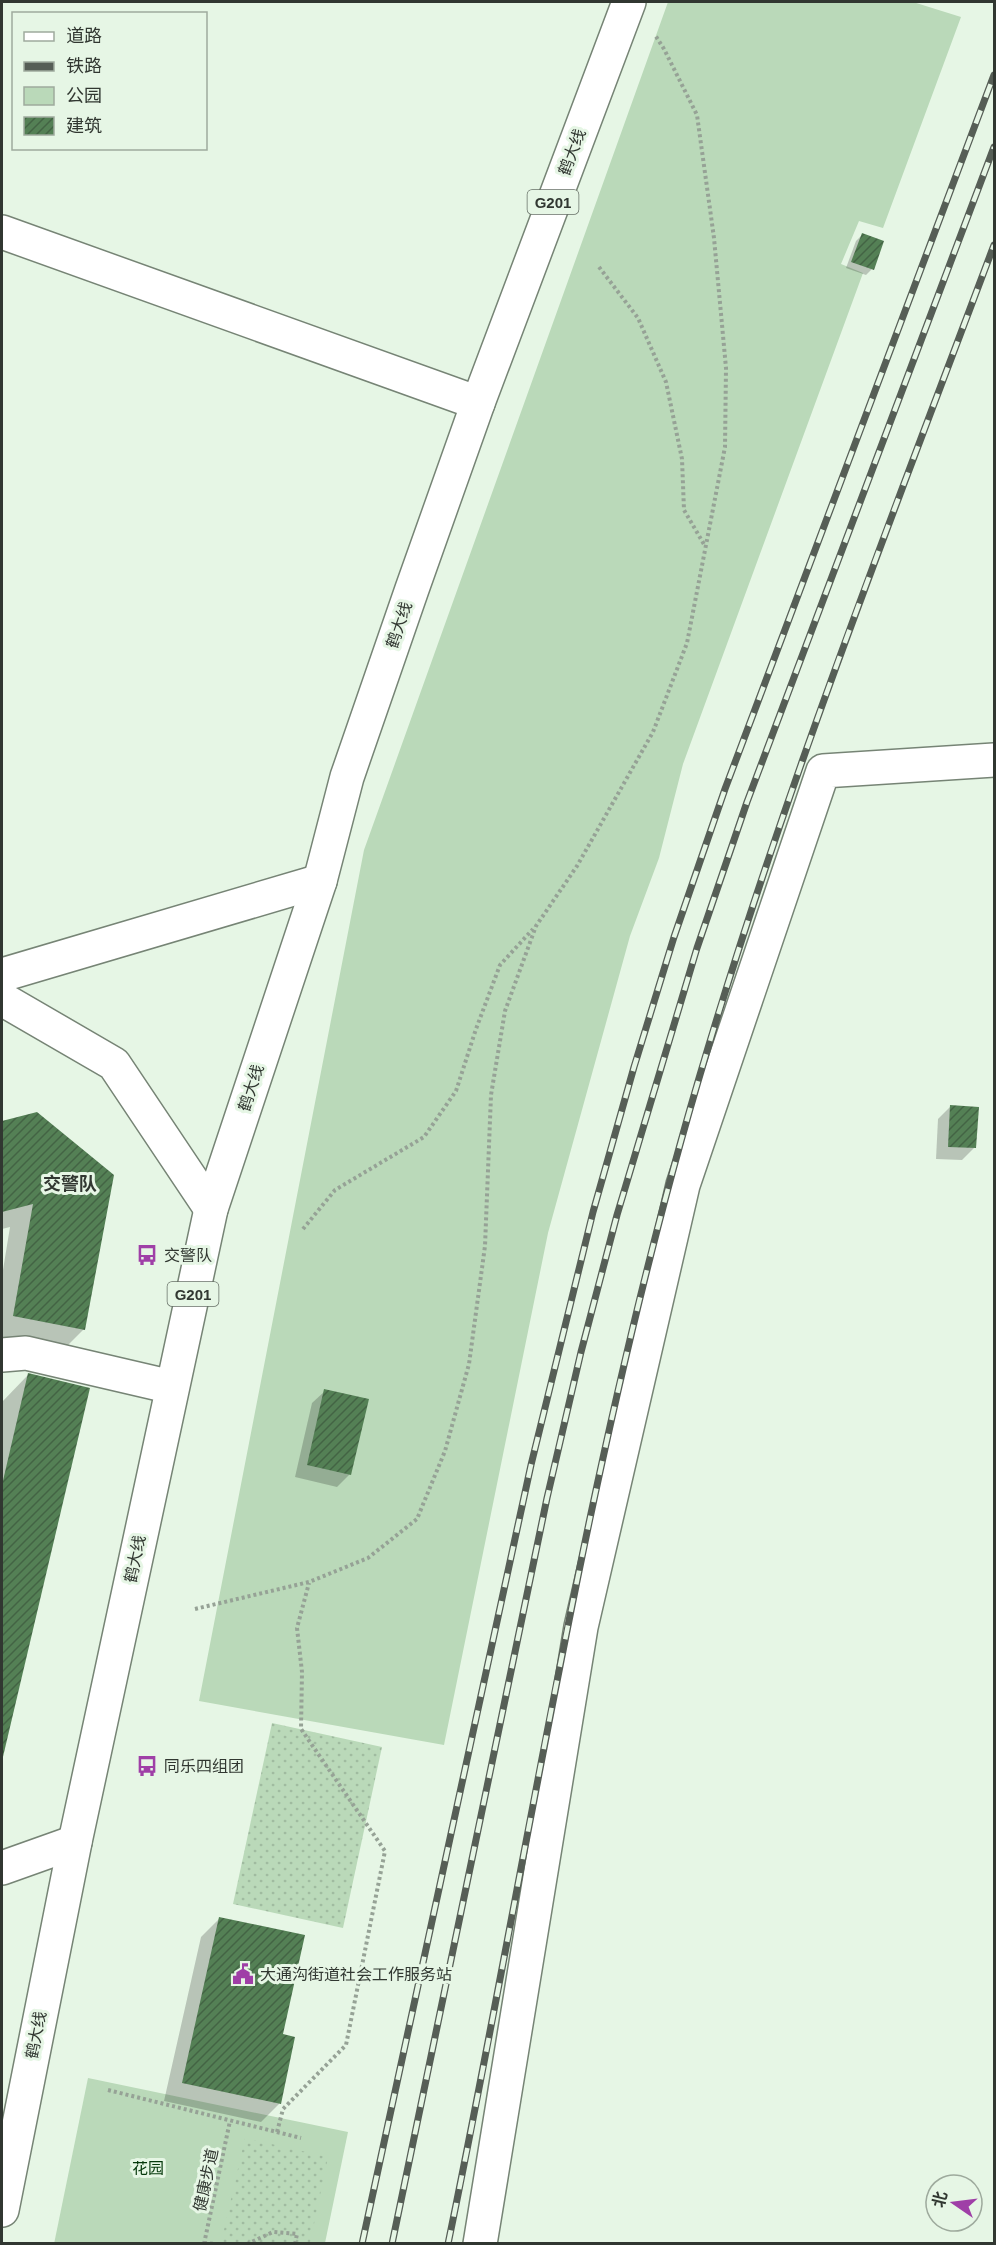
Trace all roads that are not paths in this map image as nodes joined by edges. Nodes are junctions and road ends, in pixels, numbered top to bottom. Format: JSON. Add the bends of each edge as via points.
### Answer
{"nodes":[{"id":1,"x":629,"y":2,"type":"edge"},
{"id":2,"x":2,"y":232,"type":"edge"},
{"id":3,"x":478,"y":403,"type":"junction"},
{"id":4,"x":994,"y":760,"type":"edge"},
{"id":5,"x":320,"y":881,"type":"junction"},
{"id":6,"x":2,"y":975,"type":"edge"},
{"id":7,"x":2,"y":999,"type":"edge"},
{"id":8,"x":211,"y":1209,"type":"junction"},
{"id":9,"x":2,"y":1355,"type":"edge"},
{"id":10,"x":172,"y":1387,"type":"junction"},
{"id":11,"x":75,"y":1842,"type":"junction"},
{"id":12,"x":2,"y":1868,"type":"edge"},
{"id":13,"x":2,"y":2210,"type":"edge"},
{"id":14,"x":480,"y":2244,"type":"edge"}],
"edges":[{"from":1,"to":3,"type":"main road","name":"鹤大线","number":"G201"},
{"from":2,"to":3,"type":"main road"},
{"from":3,"to":5,"type":"main road","name":"鹤大线","number":"G201","via":[[347,777]]},
{"from":4,"to":14,"type":"main road","via":[[823,771],[819,782],[683,1185],[664,1266],[581,1627]]},
{"from":5,"to":6,"type":"main road"},
{"from":5,"to":8,"type":"main road","name":"鹤大线","number":"G201"},
{"from":7,"to":8,"type":"main road","via":[[114,1064]]},
{"from":8,"to":10,"type":"main road","name":"鹤大线","number":"G201"},
{"from":9,"to":10,"type":"main road","via":[[26,1353]]},
{"from":10,"to":11,"type":"main road","name":"鹤大线","number":"G201"},
{"from":11,"to":12,"type":"main road"},
{"from":11,"to":13,"type":"main road","name":"鹤大线","number":"G201"}]}
